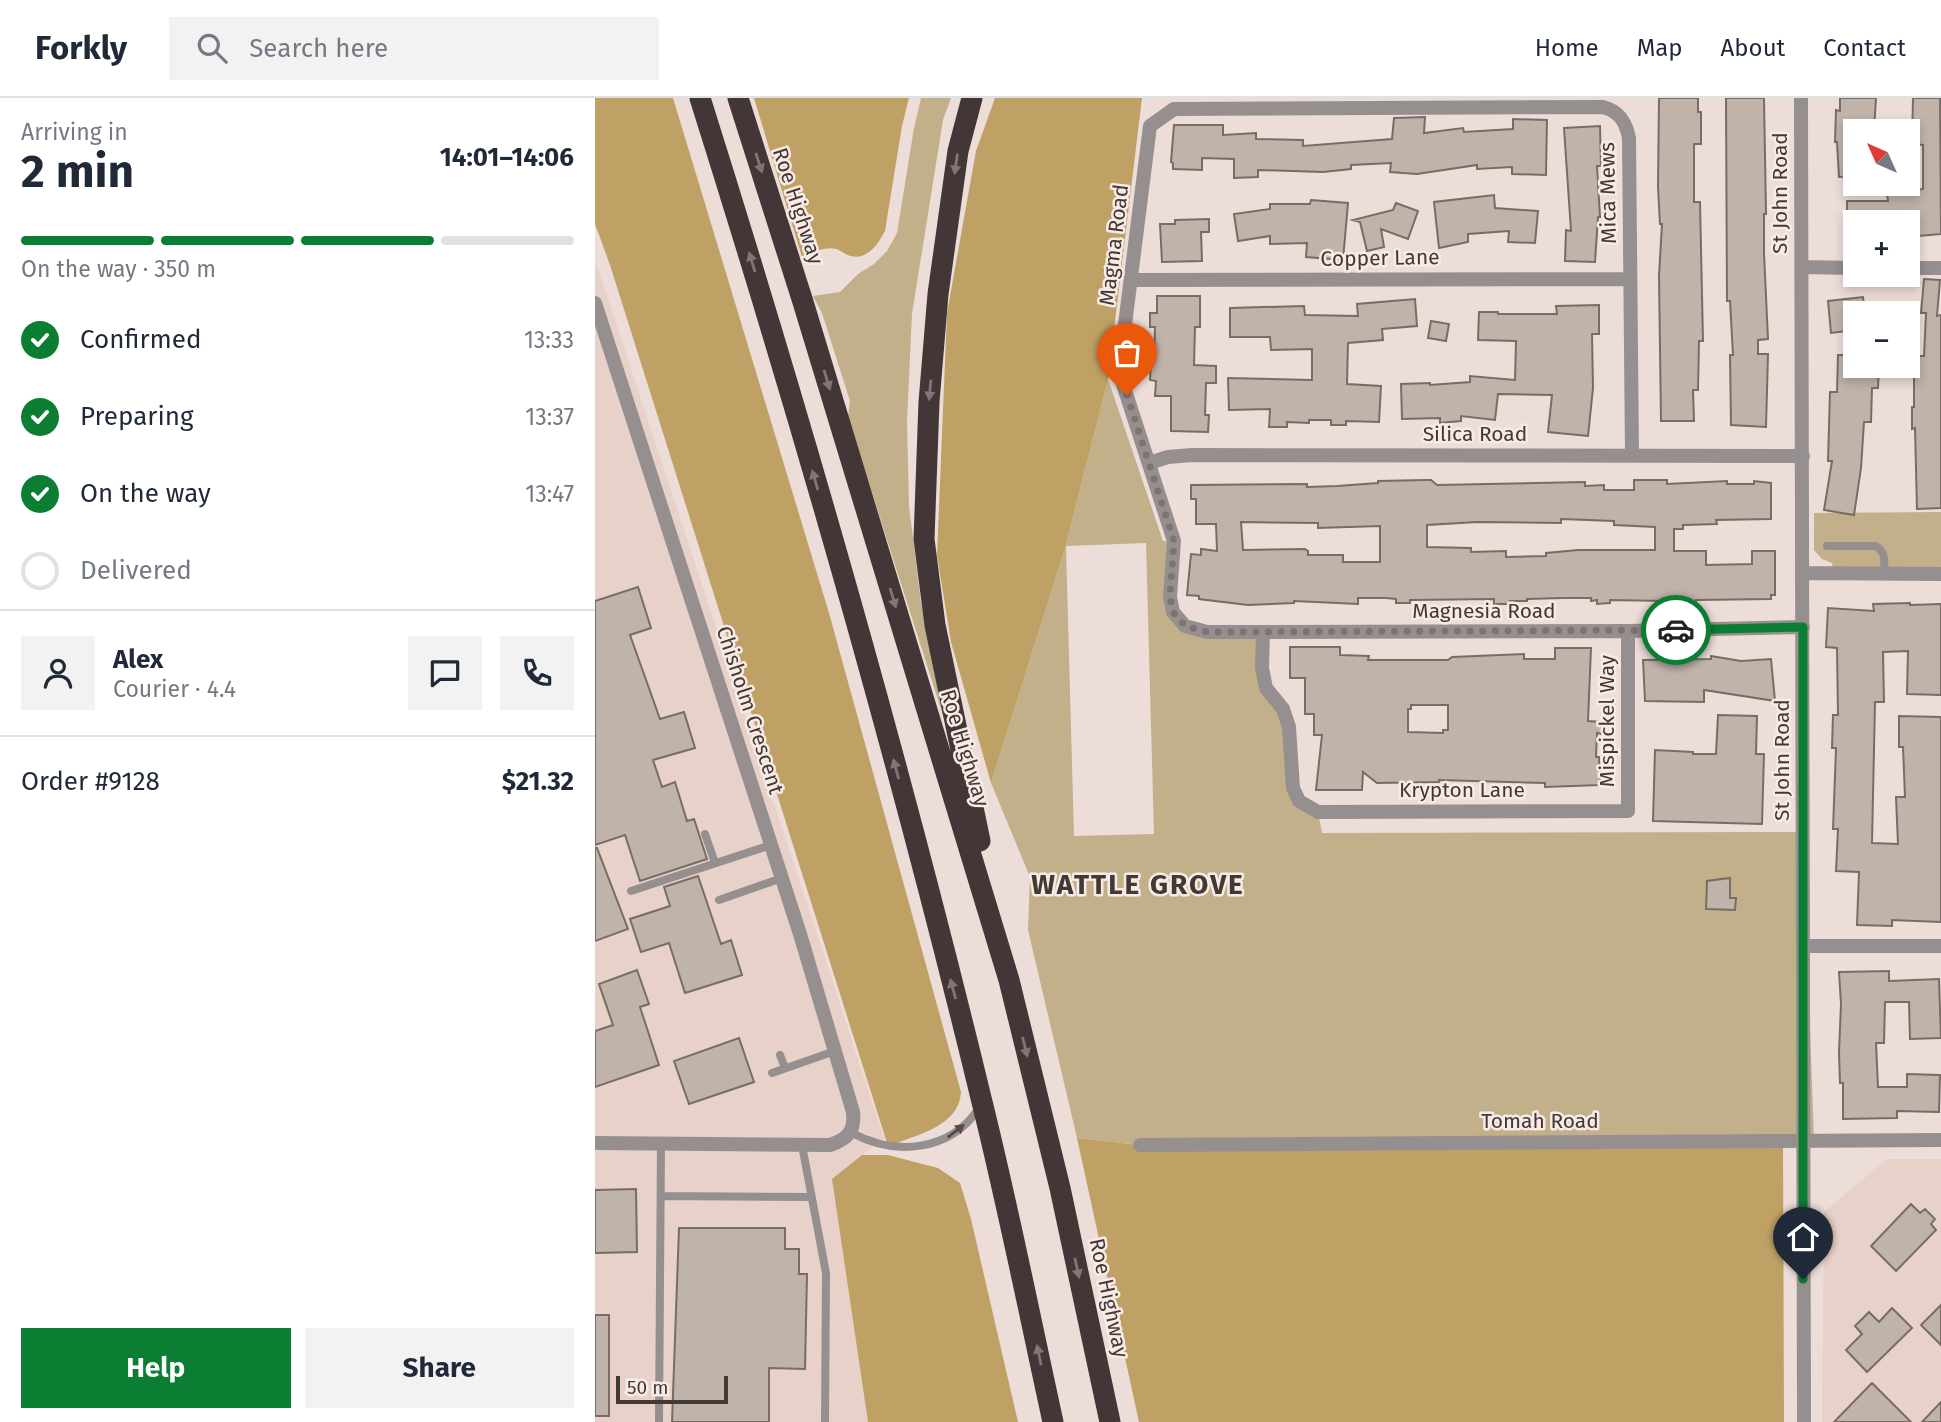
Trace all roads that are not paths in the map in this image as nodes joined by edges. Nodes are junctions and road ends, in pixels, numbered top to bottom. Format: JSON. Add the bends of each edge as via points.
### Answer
{"nodes":[{"id":1,"x":692,"y":98,"type":"edge"},
{"id":2,"x":700,"y":98,"type":"edge"},
{"id":3,"x":738,"y":98,"type":"edge"},
{"id":4,"x":972,"y":98,"type":"edge"},
{"id":5,"x":1801,"y":98,"type":"edge"},
{"id":6,"x":1150,"y":126,"type":"joint"},
{"id":7,"x":734,"y":204,"type":"junction"},
{"id":8,"x":1802,"y":267,"type":"junction"},
{"id":9,"x":1843,"y":268,"type":"edge"},
{"id":10,"x":1920,"y":268,"type":"edge"},
{"id":11,"x":1941,"y":268,"type":"edge"},
{"id":12,"x":1630,"y":279,"type":"junction"},
{"id":13,"x":1131,"y":280,"type":"junction"},
{"id":14,"x":595,"y":303,"type":"edge"},
{"id":15,"x":1632,"y":455,"type":"junction"},
{"id":16,"x":1803,"y":456,"type":"junction"},
{"id":17,"x":1149,"y":463,"type":"junction"},
{"id":18,"x":1827,"y":546,"type":"dead end"},
{"id":19,"x":1803,"y":573,"type":"junction"},
{"id":20,"x":1941,"y":574,"type":"edge"},
{"id":21,"x":1884,"y":575,"type":"junction"},
{"id":22,"x":1173,"y":612,"type":"joint"},
{"id":23,"x":1803,"y":627,"type":"junction"},
{"id":24,"x":1628,"y":631,"type":"junction"},
{"id":25,"x":1263,"y":632,"type":"junction"},
{"id":26,"x":1628,"y":810,"type":"joint"},
{"id":27,"x":705,"y":834,"type":"dead end"},
{"id":28,"x":771,"y":845,"type":"junction"},
{"id":29,"x":715,"y":863,"type":"junction"},
{"id":30,"x":782,"y":878,"type":"junction"},
{"id":31,"x":631,"y":891,"type":"dead end"},
{"id":32,"x":719,"y":900,"type":"dead end"},
{"id":33,"x":1941,"y":946,"type":"edge"},
{"id":34,"x":1803,"y":947,"type":"junction"},
{"id":35,"x":1009,"y":980,"type":"junction"},
{"id":36,"x":835,"y":1051,"type":"junction"},
{"id":37,"x":780,"y":1055,"type":"dead end"},
{"id":38,"x":785,"y":1068,"type":"junction"},
{"id":39,"x":772,"y":1073,"type":"dead end"},
{"id":40,"x":982,"y":1102,"type":"junction"},
{"id":41,"x":852,"y":1133,"type":"junction"},
{"id":42,"x":1804,"y":1139,"type":"junction"},
{"id":43,"x":1941,"y":1140,"type":"edge"},
{"id":44,"x":595,"y":1143,"type":"edge"},
{"id":45,"x":661,"y":1144,"type":"junction"},
{"id":46,"x":802,"y":1144,"type":"junction"},
{"id":47,"x":1139,"y":1145,"type":"dead end"},
{"id":48,"x":661,"y":1196,"type":"junction"},
{"id":49,"x":811,"y":1197,"type":"junction"},
{"id":50,"x":659,"y":1422,"type":"edge"},
{"id":51,"x":825,"y":1422,"type":"edge"},
{"id":52,"x":1053,"y":1422,"type":"edge"},
{"id":53,"x":1110,"y":1422,"type":"edge"},
{"id":54,"x":1804,"y":1422,"type":"edge"}],
"edges":[{"from":1,"to":7,"type":"highway"},
{"from":2,"to":7,"type":"highway"},
{"from":3,"to":35,"type":"highway","name":"Roe Highway","one_way":true},
{"from":4,"to":35,"type":"highway","one_way":true,"via":[[958,151],[938,294],[924,539],[935,625]]},
{"from":5,"to":8,"type":"street","name":"St John Road"},
{"from":6,"to":12,"type":"street","name":"Mica Mews","via":[[1174,109],[1609,108],[1623,120],[1629,138]]},
{"from":6,"to":13,"type":"street","name":"Magma Road"},
{"from":40,"to":7,"type":"highway","one_way":true,"via":[[880,712]]},
{"from":8,"to":9,"type":"street"},
{"from":8,"to":16,"type":"street","name":"St John Road"},
{"from":10,"to":11,"type":"street"},
{"from":12,"to":13,"type":"street","name":"Copper Lane"},
{"from":12,"to":15,"type":"street","name":"Mica Mews"},
{"from":13,"to":17,"type":"street","name":"Magma Road","via":[[1119,372]]},
{"from":14,"to":28,"type":"street","name":"Chisholm Crescent"},
{"from":15,"to":16,"type":"street","name":"Silica Road"},
{"from":15,"to":17,"type":"street","name":"Silica Road","via":[[1192,454]]},
{"from":16,"to":19,"type":"street","name":"St John Road"},
{"from":17,"to":22,"type":"street","name":"Magma Road","via":[[1174,541]]},
{"from":18,"to":21,"type":"lane","via":[[1876,546],[1884,556]]},
{"from":19,"to":21,"type":"street"},
{"from":19,"to":23,"type":"street","name":"St John Road"},
{"from":20,"to":21,"type":"street"},
{"from":22,"to":25,"type":"street","name":"Magnesia Road","via":[[1185,626],[1207,632]]},
{"from":23,"to":24,"type":"street","name":"Magnesia Road"},
{"from":23,"to":34,"type":"street","name":"St John Road"},
{"from":24,"to":25,"type":"street","name":"Magnesia Road"},
{"from":24,"to":26,"type":"street","name":"Mispickel Way"},
{"from":25,"to":26,"type":"street","name":"Krypton Lane","via":[[1262,668],[1266,688],[1283,709],[1289,727],[1293,788],[1299,801],[1318,812]]},
{"from":27,"to":29,"type":"lane"},
{"from":28,"to":29,"type":"lane"},
{"from":28,"to":30,"type":"street","name":"Chisholm Crescent"},
{"from":29,"to":31,"type":"lane"},
{"from":30,"to":32,"type":"lane"},
{"from":30,"to":36,"type":"street","name":"Chisholm Crescent"},
{"from":33,"to":34,"type":"street"},
{"from":34,"to":42,"type":"street","name":"St John Road"},
{"from":35,"to":53,"type":"highway","name":"Roe Highway","one_way":true},
{"from":36,"to":38,"type":"lane"},
{"from":36,"to":41,"type":"street","name":"Chisholm Crescent","via":[[853,1112]]},
{"from":37,"to":38,"type":"lane"},
{"from":38,"to":39,"type":"lane"},
{"from":41,"to":40,"type":"lane","one_way":true,"via":[[888,1146],[933,1145],[955,1132]]},
{"from":52,"to":40,"type":"highway","one_way":true},
{"from":41,"to":46,"type":"street","via":[[830,1145]]},
{"from":42,"to":43,"type":"street","name":"Tomah Road"},
{"from":42,"to":47,"type":"street","name":"Tomah Road"},
{"from":42,"to":54,"type":"street","name":"St John Road"},
{"from":44,"to":45,"type":"street"},
{"from":45,"to":46,"type":"street"},
{"from":45,"to":48,"type":"lane"},
{"from":46,"to":49,"type":"lane"},
{"from":48,"to":49,"type":"lane"},
{"from":48,"to":50,"type":"lane"},
{"from":49,"to":51,"type":"lane","via":[[826,1273]]}]}
